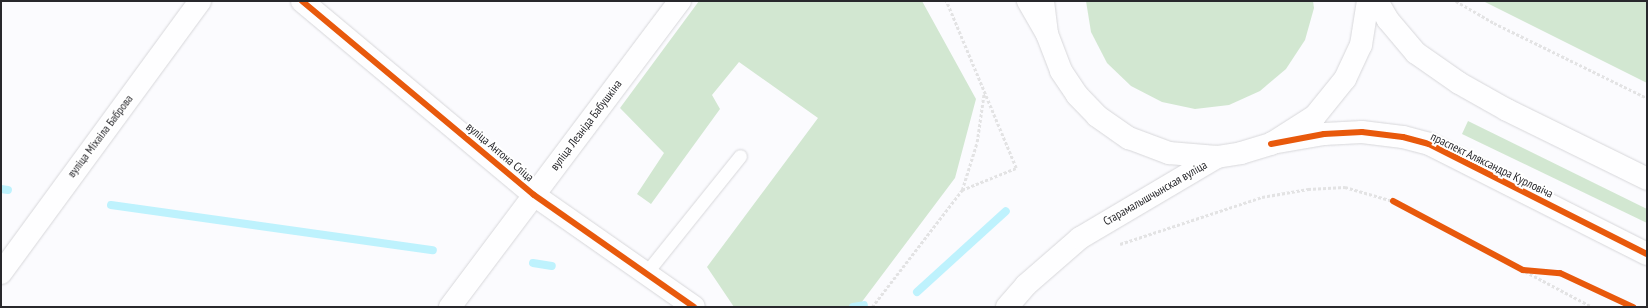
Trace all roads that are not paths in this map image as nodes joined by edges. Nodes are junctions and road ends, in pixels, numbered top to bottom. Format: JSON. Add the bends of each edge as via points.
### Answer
{"nodes":[{"id":1,"x":200,"y":1,"type":"edge"},
{"id":2,"x":302,"y":1,"type":"edge"},
{"id":3,"x":680,"y":1,"type":"edge"},
{"id":4,"x":1028,"y":1,"type":"edge"},
{"id":5,"x":1043,"y":1,"type":"edge"},
{"id":6,"x":1368,"y":1,"type":"edge"},
{"id":7,"x":1376,"y":1,"type":"edge"},
{"id":8,"x":1046,"y":34,"type":"junction"},
{"id":9,"x":1271,"y":144,"type":"junction"},
{"id":10,"x":740,"y":156,"type":"dead end"},
{"id":11,"x":1218,"y":157,"type":"junction"},
{"id":12,"x":1647,"y":179,"type":"edge"},
{"id":13,"x":534,"y":195,"type":"junction"},
{"id":14,"x":1647,"y":254,"type":"edge"},
{"id":15,"x":1,"y":273,"type":"edge"},
{"id":16,"x":646,"y":273,"type":"junction"},
{"id":17,"x":450,"y":307,"type":"edge"},
{"id":18,"x":694,"y":307,"type":"edge"},
{"id":19,"x":1007,"y":307,"type":"edge"}],
"edges":[{"from":1,"to":15,"type":"street","name":"вуліца Міхаіла Баброва"},
{"from":2,"to":13,"type":"street","name":"вуліца Антона Сліца"},
{"from":3,"to":13,"type":"street","name":"вуліца Леаніда Бабушкіна"},
{"from":4,"to":8,"type":"street"},
{"from":5,"to":8,"type":"street","name":"Старамалышчынская вуліца"},
{"from":6,"to":9,"type":"street","via":[[1361,45],[1345,79],[1315,116]]},
{"from":7,"to":12,"type":"street","via":[[1388,20],[1416,53],[1459,82],[1507,110]]},
{"from":8,"to":11,"type":"street","name":"Старамалышчынская вуліца","via":[[1061,71],[1077,95],[1097,116],[1129,138],[1169,153]]},
{"from":9,"to":11,"type":"street"},
{"from":9,"to":14,"type":"street","name":"праспект Аляксандра Курловіча","via":[[1324,134],[1362,132],[1429,144]]},
{"from":10,"to":16,"type":"lane"},
{"from":11,"to":19,"type":"street","name":"Старамалышчынская вуліца","via":[[1080,238],[1026,285]]},
{"from":13,"to":16,"type":"street","name":"вуліца Антона Сліца"},
{"from":13,"to":17,"type":"street","name":"вуліца Леаніда Бабушкіна"},
{"from":16,"to":18,"type":"street","name":"вуліца Антона Сліца"}]}
